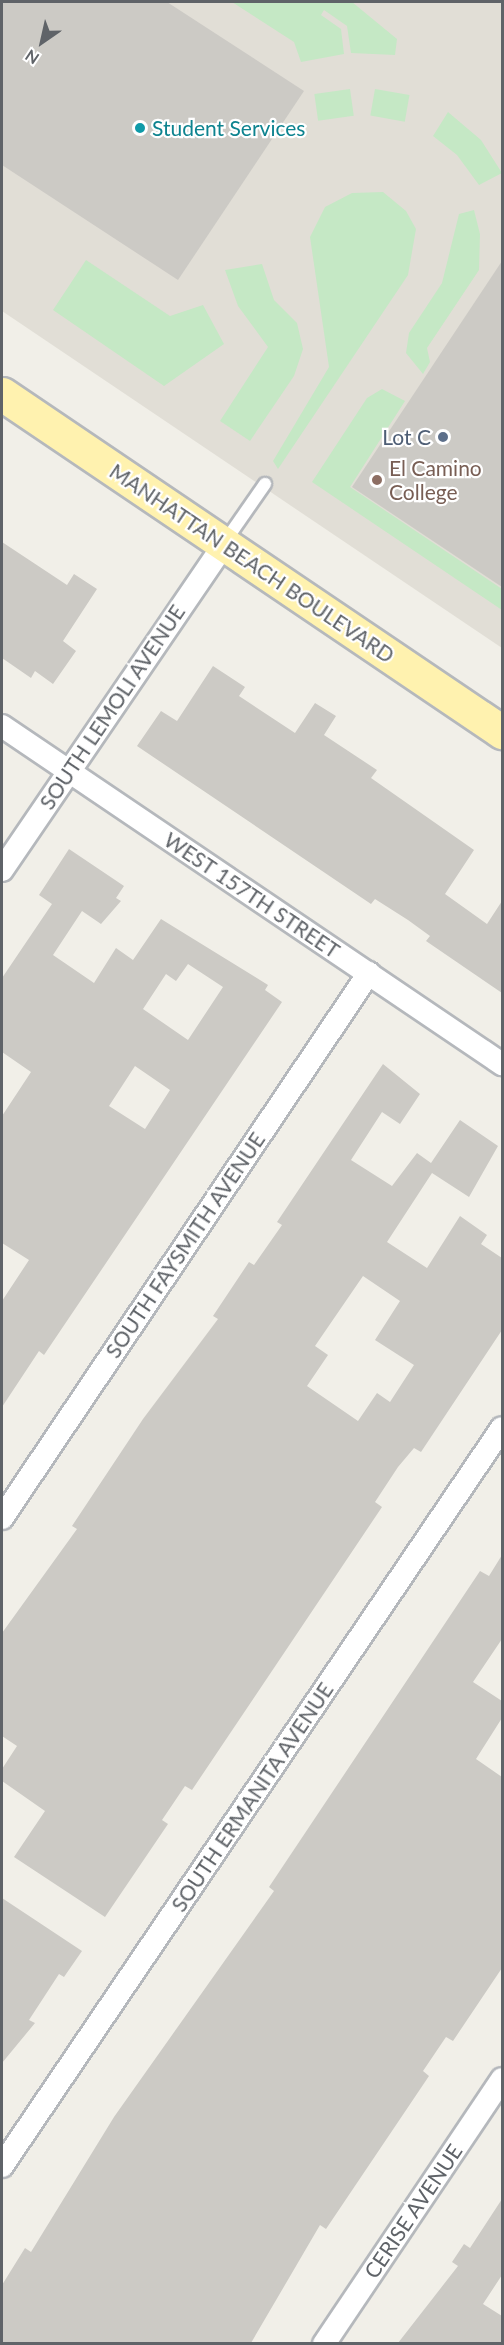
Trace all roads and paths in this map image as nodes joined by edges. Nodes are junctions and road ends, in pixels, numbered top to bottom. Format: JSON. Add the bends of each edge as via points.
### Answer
{"nodes":[{"id":1,"x":2,"y":394,"type":"edge"},
{"id":2,"x":265,"y":484,"type":"dead end"},
{"id":3,"x":224,"y":544,"type":"junction"},
{"id":4,"x":2,"y":726,"type":"edge"},
{"id":5,"x":502,"y":732,"type":"edge"},
{"id":6,"x":68,"y":772,"type":"junction"},
{"id":7,"x":2,"y":870,"type":"edge"},
{"id":8,"x":369,"y":973,"type":"junction"},
{"id":9,"x":502,"y":1064,"type":"edge"},
{"id":10,"x":502,"y":1428,"type":"edge"},
{"id":11,"x":2,"y":1518,"type":"edge"},
{"id":12,"x":502,"y":2079,"type":"edge"},
{"id":13,"x":2,"y":2166,"type":"edge"},
{"id":14,"x":324,"y":2343,"type":"edge"}],
"edges":[{"from":1,"to":3,"type":"main road","name":"MANHATTAN BEACH BOULEVARD"},
{"from":2,"to":3,"type":"lane"},
{"from":3,"to":5,"type":"main road","name":"MANHATTAN BEACH BOULEVARD"},
{"from":3,"to":6,"type":"street","name":"SOUTH LEMOLI AVENUE"},
{"from":4,"to":6,"type":"street","name":"WEST 157TH STREET"},
{"from":6,"to":7,"type":"street","name":"SOUTH LEMOLI AVENUE"},
{"from":6,"to":8,"type":"street","name":"WEST 157TH STREET"},
{"from":8,"to":9,"type":"street","name":"WEST 157TH STREET"},
{"from":8,"to":11,"type":"street","name":"SOUTH FAYSMITH AVENUE"},
{"from":10,"to":13,"type":"street","name":"SOUTH ERMANITA AVENUE"},
{"from":12,"to":14,"type":"street","name":"CERISE AVENUE"}]}
